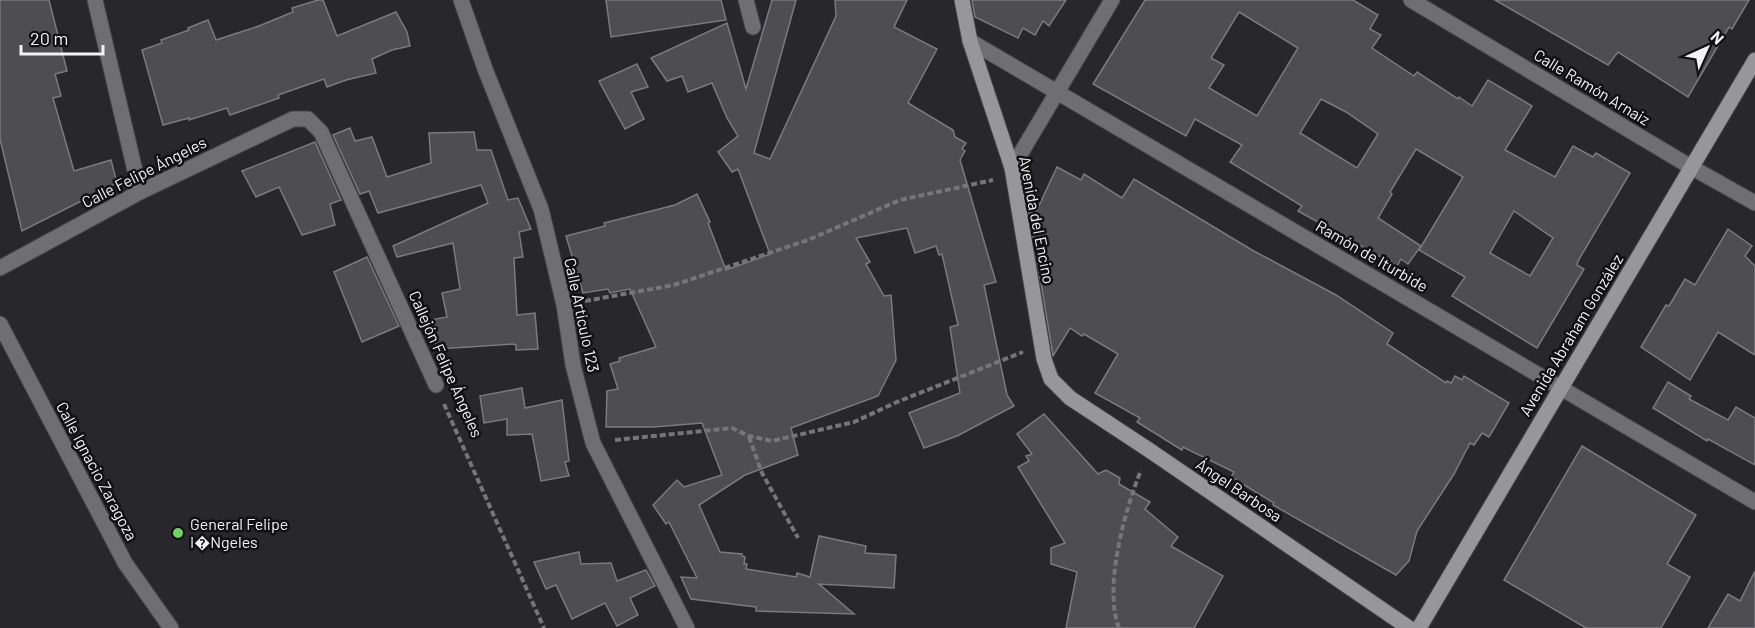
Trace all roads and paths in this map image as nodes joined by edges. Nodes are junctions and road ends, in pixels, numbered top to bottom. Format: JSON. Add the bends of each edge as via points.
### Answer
{"nodes":[{"id":1,"x":95,"y":0,"type":"edge"},
{"id":2,"x":461,"y":0,"type":"edge"},
{"id":3,"x":746,"y":0,"type":"edge"},
{"id":4,"x":962,"y":0,"type":"edge"},
{"id":5,"x":1112,"y":0,"type":"edge"},
{"id":6,"x":1412,"y":0,"type":"edge"},
{"id":7,"x":753,"y":27,"type":"dead end"},
{"id":8,"x":970,"y":40,"type":"junction"},
{"id":9,"x":1755,"y":60,"type":"edge"},
{"id":10,"x":1057,"y":92,"type":"junction"},
{"id":11,"x":308,"y":119,"type":"joint"},
{"id":12,"x":1691,"y":167,"type":"junction"},
{"id":13,"x":1012,"y":172,"type":"junction"},
{"id":14,"x":140,"y":192,"type":"junction"},
{"id":15,"x":1755,"y":203,"type":"edge"},
{"id":16,"x":0,"y":268,"type":"edge"},
{"id":17,"x":564,"y":305,"type":"junction"},
{"id":18,"x":0,"y":324,"type":"edge"},
{"id":19,"x":1042,"y":345,"type":"junction"},
{"id":20,"x":1052,"y":380,"type":"joint"},
{"id":21,"x":436,"y":385,"type":"joint"},
{"id":22,"x":1561,"y":388,"type":"junction"},
{"id":23,"x":749,"y":436,"type":"junction"},
{"id":24,"x":593,"y":443,"type":"junction"},
{"id":25,"x":1149,"y":450,"type":"junction"},
{"id":26,"x":1755,"y":501,"type":"edge"},
{"id":27,"x":798,"y":538,"type":"dead end"},
{"id":28,"x":171,"y":628,"type":"edge"},
{"id":29,"x":544,"y":628,"type":"edge"},
{"id":30,"x":687,"y":628,"type":"edge"},
{"id":31,"x":1119,"y":628,"type":"edge"},
{"id":32,"x":1409,"y":628,"type":"edge"},
{"id":33,"x":1419,"y":628,"type":"edge"}],
"edges":[{"from":1,"to":14,"type":"street"},
{"from":2,"to":17,"type":"street","name":"Calle Artículo 123","via":[[541,209]]},
{"from":3,"to":7,"type":"street"},
{"from":4,"to":8,"type":"main road","name":"Avenida del Encino"},
{"from":5,"to":10,"type":"street"},
{"from":6,"to":12,"type":"street","name":"Calle Ramón Arnaiz"},
{"from":8,"to":10,"type":"street","name":"Ramón de Iturbide"},
{"from":8,"to":13,"type":"main road","name":"Avenida del Encino"},
{"from":9,"to":12,"type":"main road","name":"Avenida Abraham González"},
{"from":10,"to":13,"type":"street"},
{"from":10,"to":22,"type":"street","name":"Ramón de Iturbide"},
{"from":11,"to":14,"type":"street","name":"Calle Felipe Ángeles","via":[[293,119]]},
{"from":11,"to":21,"type":"street","name":"Callejón Felipe Ángeles","via":[[321,132]]},
{"from":12,"to":15,"type":"street","name":"Calle Ramón Arnaiz"},
{"from":12,"to":22,"type":"main road","name":"Avenida Abraham González"},
{"from":13,"to":17,"type":"path","via":[[900,200],[808,240],[674,285]]},
{"from":13,"to":19,"type":"main road","name":"Avenida del Encino"},
{"from":14,"to":16,"type":"street","name":"Calle Felipe Ángeles"},
{"from":17,"to":24,"type":"street","name":"Calle Artículo 123","via":[[573,364]]},
{"from":18,"to":28,"type":"street","name":"Calle Ignacio Zaragoza","via":[[125,563]]},
{"from":19,"to":20,"type":"main road","name":"Avenida del Encino"},
{"from":19,"to":23,"type":"path","via":[[854,422],[772,441]]},
{"from":20,"to":25,"type":"main road","name":"Ángel Barbosa","via":[[1070,398]]},
{"from":21,"to":29,"type":"path","name":"Callejón Felipe Ángeles"},
{"from":22,"to":26,"type":"street","name":"Ramón de Iturbide"},
{"from":22,"to":33,"type":"main road","name":"Avenida Abraham González"},
{"from":23,"to":24,"type":"path","via":[[724,428]]},
{"from":23,"to":27,"type":"path","via":[[762,473]]},
{"from":24,"to":30,"type":"street","name":"Calle Artículo 123"},
{"from":25,"to":31,"type":"path","via":[[1128,501],[1114,567],[1115,618]]},
{"from":25,"to":32,"type":"main road","name":"Ángel Barbosa"}]}
